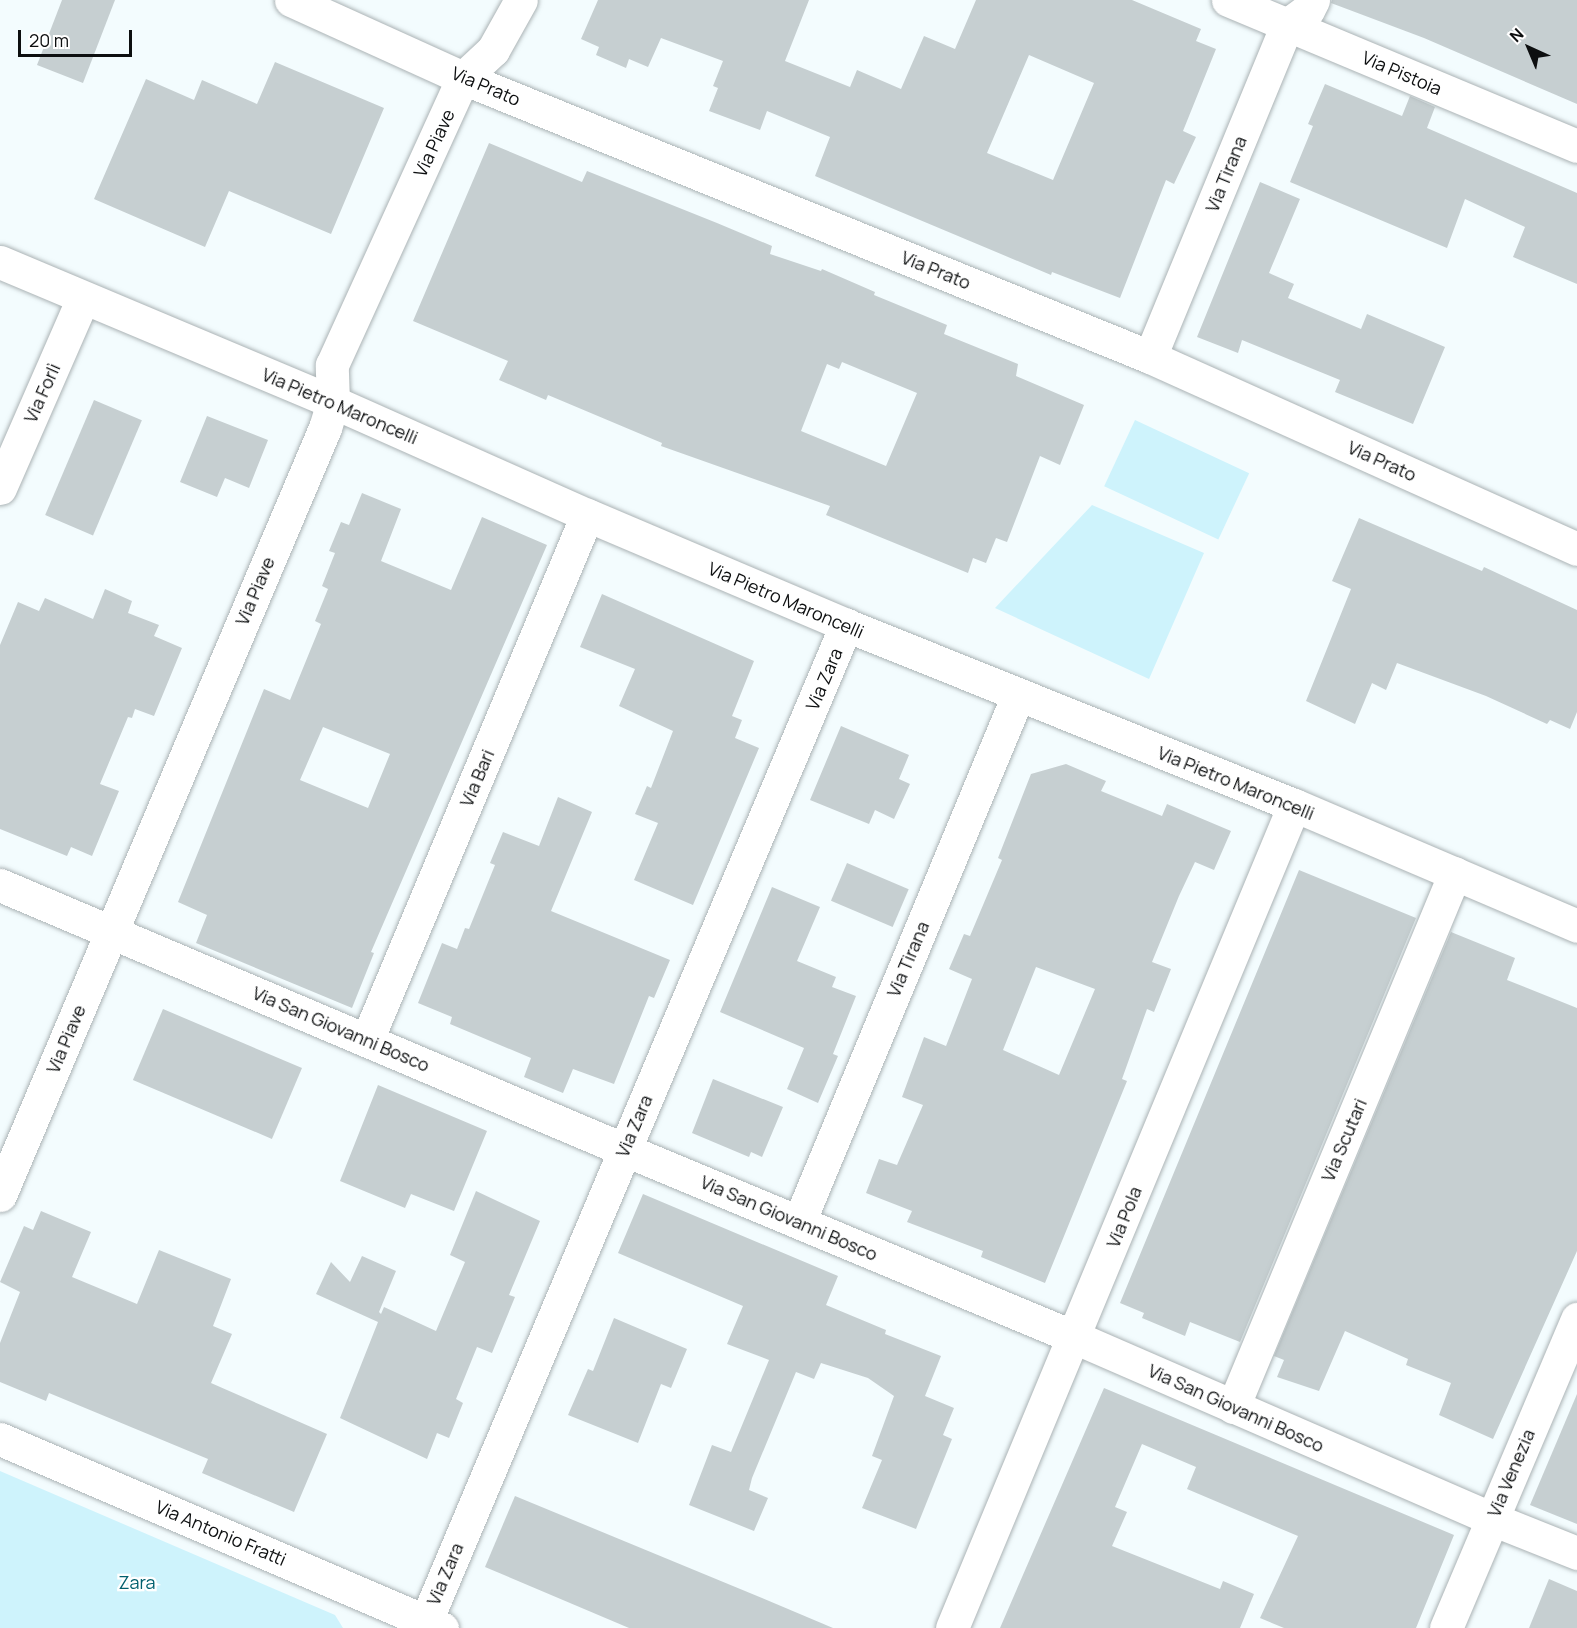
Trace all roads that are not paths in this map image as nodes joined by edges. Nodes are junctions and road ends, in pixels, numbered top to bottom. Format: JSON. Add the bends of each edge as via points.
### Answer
{"nodes":[{"id":1,"x":291,"y":0,"type":"edge"},
{"id":2,"x":521,"y":0,"type":"edge"},
{"id":3,"x":1228,"y":0,"type":"edge"},
{"id":4,"x":1312,"y":0,"type":"edge"},
{"id":5,"x":1287,"y":25,"type":"junction"},
{"id":6,"x":463,"y":78,"type":"junction"},
{"id":7,"x":1577,"y":146,"type":"edge"},
{"id":8,"x":0,"y":262,"type":"edge"},
{"id":9,"x":83,"y":298,"type":"junction"},
{"id":10,"x":1150,"y":357,"type":"junction"},
{"id":11,"x":333,"y":402,"type":"junction"},
{"id":12,"x":0,"y":488,"type":"edge"},
{"id":13,"x":587,"y":515,"type":"junction"},
{"id":14,"x":1577,"y":549,"type":"edge"},
{"id":15,"x":846,"y":625,"type":"junction"},
{"id":16,"x":1018,"y":695,"type":"junction"},
{"id":17,"x":1294,"y":805,"type":"junction"},
{"id":18,"x":1455,"y":873,"type":"junction"},
{"id":19,"x":0,"y":885,"type":"edge"},
{"id":20,"x":1577,"y":926,"type":"edge"},
{"id":21,"x":111,"y":932,"type":"junction"},
{"id":22,"x":367,"y":1040,"type":"junction"},
{"id":23,"x":624,"y":1149,"type":"junction"},
{"id":24,"x":0,"y":1195,"type":"edge"},
{"id":25,"x":799,"y":1222,"type":"junction"},
{"id":26,"x":1577,"y":1319,"type":"edge"},
{"id":27,"x":1074,"y":1337,"type":"junction"},
{"id":28,"x":1233,"y":1407,"type":"junction"},
{"id":29,"x":0,"y":1439,"type":"edge"},
{"id":30,"x":1492,"y":1519,"type":"junction"},
{"id":31,"x":1577,"y":1553,"type":"edge"},
{"id":32,"x":430,"y":1626,"type":"edge"},
{"id":33,"x":952,"y":1628,"type":"edge"},
{"id":34,"x":1446,"y":1628,"type":"edge"}],
"edges":[{"from":1,"to":6,"type":"street","name":"Via Prato"},
{"from":2,"to":6,"type":"street","name":"Via Piave","via":[[493,50]]},
{"from":3,"to":5,"type":"street","name":"Via Pistoia"},
{"from":4,"to":5,"type":"street","name":"Via Tirana","via":[[1308,10]]},
{"from":5,"to":7,"type":"street","name":"Via Pistoia"},
{"from":5,"to":10,"type":"street","name":"Via Tirana"},
{"from":6,"to":10,"type":"street","name":"Via Prato"},
{"from":6,"to":11,"type":"street","name":"Via Piave","via":[[332,365]]},
{"from":8,"to":9,"type":"street","name":"Via Pietro Maroncelli"},
{"from":9,"to":11,"type":"street","name":"Via Pietro Maroncelli"},
{"from":9,"to":12,"type":"street","name":"Via Forlì"},
{"from":10,"to":14,"type":"street","name":"Via Prato"},
{"from":11,"to":13,"type":"street","name":"Via Pietro Maroncelli"},
{"from":11,"to":21,"type":"street","name":"Via Piave"},
{"from":13,"to":15,"type":"street","name":"Via Pietro Maroncelli"},
{"from":13,"to":22,"type":"street","name":"Via Bari"},
{"from":15,"to":16,"type":"street","name":"Via Pietro Maroncelli"},
{"from":15,"to":23,"type":"street","name":"Via Zara"},
{"from":16,"to":17,"type":"street","name":"Via Pietro Maroncelli"},
{"from":16,"to":25,"type":"street","name":"Via Tirana"},
{"from":17,"to":18,"type":"street","name":"Via Pietro Maroncelli"},
{"from":17,"to":27,"type":"street","name":"Via Pola"},
{"from":18,"to":20,"type":"street","name":"Via Pietro Maroncelli"},
{"from":18,"to":28,"type":"street","name":"Via Scutari"},
{"from":19,"to":21,"type":"street","name":"Via San Giovanni Bosco"},
{"from":21,"to":22,"type":"street","name":"Via San Giovanni Bosco"},
{"from":21,"to":24,"type":"street","name":"Via Piave"},
{"from":22,"to":23,"type":"street","name":"Via San Giovanni Bosco"},
{"from":23,"to":25,"type":"street","name":"Via San Giovanni Bosco"},
{"from":23,"to":32,"type":"street","name":"Via Zara"},
{"from":25,"to":27,"type":"street","name":"Via San Giovanni Bosco"},
{"from":26,"to":30,"type":"street","name":"Via Venezia"},
{"from":27,"to":28,"type":"street","name":"Via San Giovanni Bosco"},
{"from":27,"to":33,"type":"street","name":"Via Pola"},
{"from":28,"to":30,"type":"street","name":"Via San Giovanni Bosco"},
{"from":29,"to":32,"type":"street","name":"Via Antonio Fratti"},
{"from":30,"to":31,"type":"street","name":"Via San Giovanni Bosco"},
{"from":30,"to":34,"type":"street","name":"Via Venezia"}]}
